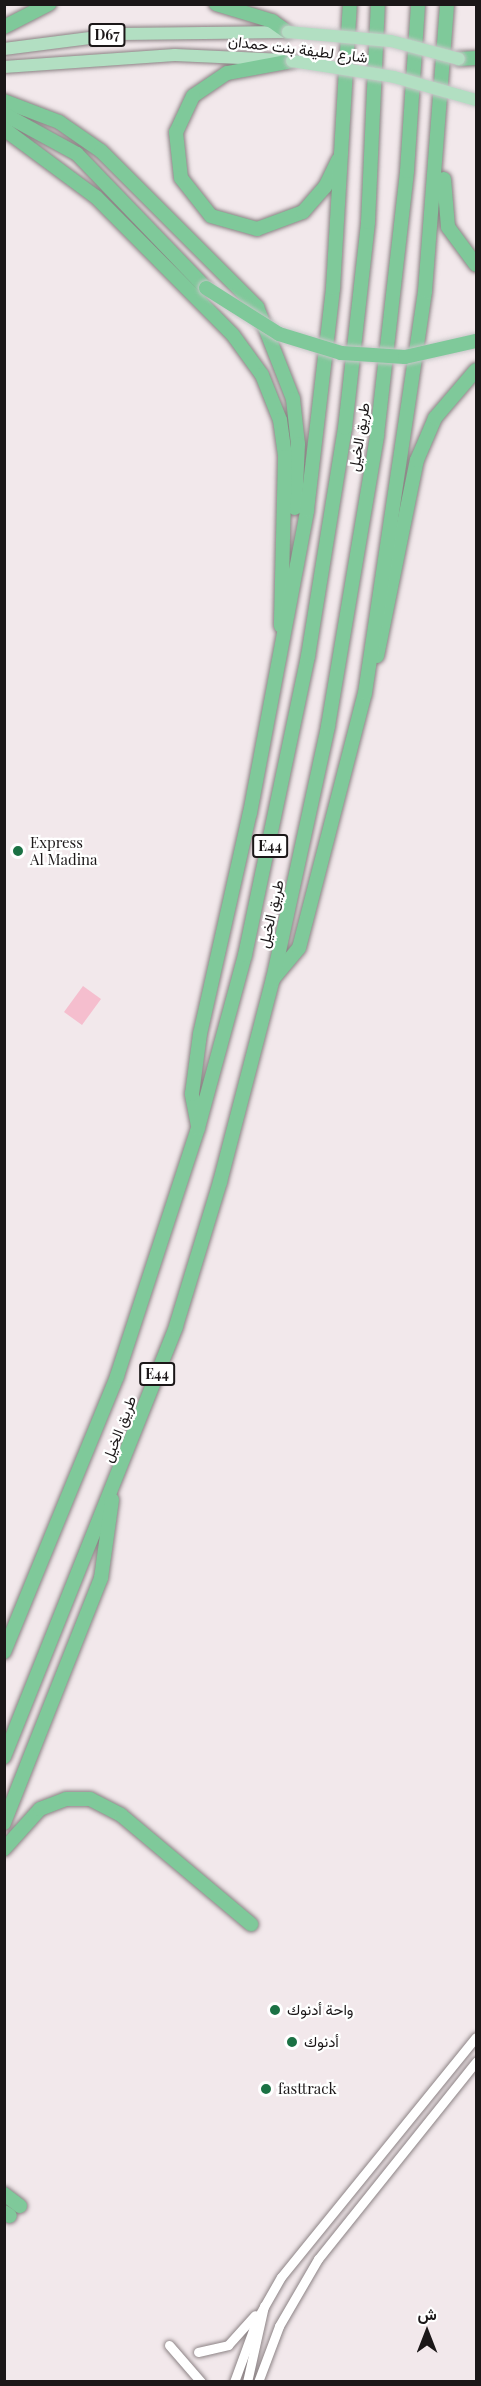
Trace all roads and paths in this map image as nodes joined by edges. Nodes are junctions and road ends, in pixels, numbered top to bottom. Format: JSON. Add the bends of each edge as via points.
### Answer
{"nodes":[{"id":1,"x":49,"y":4,"type":"edge"},
{"id":2,"x":216,"y":4,"type":"edge"},
{"id":3,"x":350,"y":4,"type":"edge"},
{"id":4,"x":378,"y":4,"type":"edge"},
{"id":5,"x":418,"y":4,"type":"edge"},
{"id":6,"x":448,"y":7,"type":"edge"},
{"id":7,"x":4,"y":27,"type":"edge"},
{"id":8,"x":288,"y":32,"type":"junction"},
{"id":9,"x":4,"y":49,"type":"edge"},
{"id":10,"x":477,"y":58,"type":"edge"},
{"id":11,"x":459,"y":59,"type":"junction"},
{"id":12,"x":292,"y":61,"type":"junction"},
{"id":13,"x":477,"y":66,"type":"edge"},
{"id":14,"x":4,"y":67,"type":"edge"},
{"id":15,"x":477,"y":99,"type":"edge"},
{"id":16,"x":4,"y":100,"type":"edge"},
{"id":17,"x":4,"y":114,"type":"edge"},
{"id":18,"x":4,"y":127,"type":"edge"},
{"id":19,"x":343,"y":147,"type":"junction"},
{"id":20,"x":438,"y":147,"type":"junction"},
{"id":21,"x":121,"y":203,"type":"junction"},
{"id":22,"x":477,"y":265,"type":"edge"},
{"id":23,"x":477,"y":341,"type":"edge"},
{"id":24,"x":477,"y":370,"type":"edge"},
{"id":25,"x":297,"y":585,"type":"junction"},
{"id":26,"x":282,"y":653,"type":"junction"},
{"id":27,"x":369,"y":664,"type":"junction"},
{"id":28,"x":273,"y":979,"type":"junction"},
{"id":29,"x":198,"y":1128,"type":"junction"},
{"id":30,"x":112,"y":1493,"type":"junction"},
{"id":31,"x":4,"y":1652,"type":"edge"},
{"id":32,"x":4,"y":1757,"type":"edge"},
{"id":33,"x":4,"y":1823,"type":"edge"},
{"id":34,"x":4,"y":1849,"type":"edge"},
{"id":35,"x":251,"y":1924,"type":"dead end"},
{"id":36,"x":477,"y":2037,"type":"edge"},
{"id":37,"x":477,"y":2062,"type":"edge"},
{"id":38,"x":4,"y":2194,"type":"edge"},
{"id":39,"x":11,"y":2211,"type":"edge"},
{"id":40,"x":264,"y":2304,"type":"junction"},
{"id":41,"x":169,"y":2345,"type":"dead end"},
{"id":42,"x":198,"y":2352,"type":"dead end"},
{"id":43,"x":235,"y":2381,"type":"edge"},
{"id":44,"x":201,"y":2382,"type":"edge"},
{"id":45,"x":247,"y":2382,"type":"edge"},
{"id":46,"x":258,"y":2382,"type":"edge"}],
"edges":[{"from":1,"to":7,"type":"highway"},
{"from":2,"to":8,"type":"highway","via":[[272,21]]},
{"from":3,"to":19,"type":"highway"},
{"from":4,"to":29,"type":"highway","name":"طريق الخيل","number":"E44","via":[[365,254],[332,519],[280,801]]},
{"from":5,"to":28,"type":"highway","name":"طريق الخيل","number":"E44","via":[[407,171],[377,435],[328,726]]},
{"from":6,"to":20,"type":"highway"},
{"from":8,"to":9,"type":"main road","name":"شارع لطيفة بنت حمدان","number":"D67","via":[[88,37]]},
{"from":8,"to":11,"type":"main road","name":"شارع لطيفة بنت حمدان","number":"D67","bridge":true,"via":[[391,41]]},
{"from":10,"to":11,"type":"highway"},
{"from":11,"to":13,"type":"main road","name":"شارع لطيفة بنت حمدان","number":"D67"},
{"from":12,"to":14,"type":"main road","name":"شارع لطيفة بنت حمدان","number":"D67","via":[[209,55]]},
{"from":12,"to":15,"type":"main road","name":"شارع لطيفة بنت حمدان","number":"D67","bridge":true,"via":[[394,77]]},
{"from":12,"to":19,"type":"highway","via":[[240,69],[198,91],[176,132],[181,178],[206,212],[241,228],[289,221],[325,187]]},
{"from":16,"to":25,"type":"highway","via":[[59,122],[101,151],[260,313],[285,369],[296,414]]},
{"from":17,"to":21,"type":"highway","via":[[77,154]]},
{"from":18,"to":21,"type":"highway","via":[[36,139]]},
{"from":18,"to":26,"type":"highway","via":[[96,197],[233,335],[262,375],[277,409],[285,451]]},
{"from":19,"to":25,"type":"highway","via":[[327,343]]},
{"from":20,"to":22,"type":"highway","via":[[446,164],[448,227]]},
{"from":20,"to":27,"type":"highway","via":[[412,394]]},
{"from":21,"to":23,"type":"highway","bridge":true,"via":[[206,288],[279,334],[341,352],[405,357]]},
{"from":24,"to":27,"type":"highway","via":[[441,409],[421,447],[383,640]]},
{"from":25,"to":26,"type":"highway"},
{"from":26,"to":29,"type":"highway","via":[[197,1050],[192,1094]]},
{"from":27,"to":28,"type":"highway","via":[[354,750],[299,948]]},
{"from":28,"to":30,"type":"highway","name":"طريق الخيل","number":"E44","via":[[197,1257]]},
{"from":29,"to":31,"type":"highway","name":"طريق الخيل","number":"E44","via":[[88,1453]]},
{"from":30,"to":32,"type":"highway","name":"طريق الخيل","number":"E44"},
{"from":30,"to":33,"type":"highway","via":[[105,1564]]},
{"from":34,"to":35,"type":"highway","via":[[40,1809],[66,1799],[90,1799],[125,1818]]},
{"from":36,"to":40,"type":"street"},
{"from":37,"to":46,"type":"street","via":[[318,2259],[279,2326]]},
{"from":38,"to":39,"type":"highway"},
{"from":40,"to":42,"type":"street","via":[[233,2342]]},
{"from":40,"to":43,"type":"street"},
{"from":40,"to":45,"type":"street"},
{"from":41,"to":44,"type":"street"}]}
